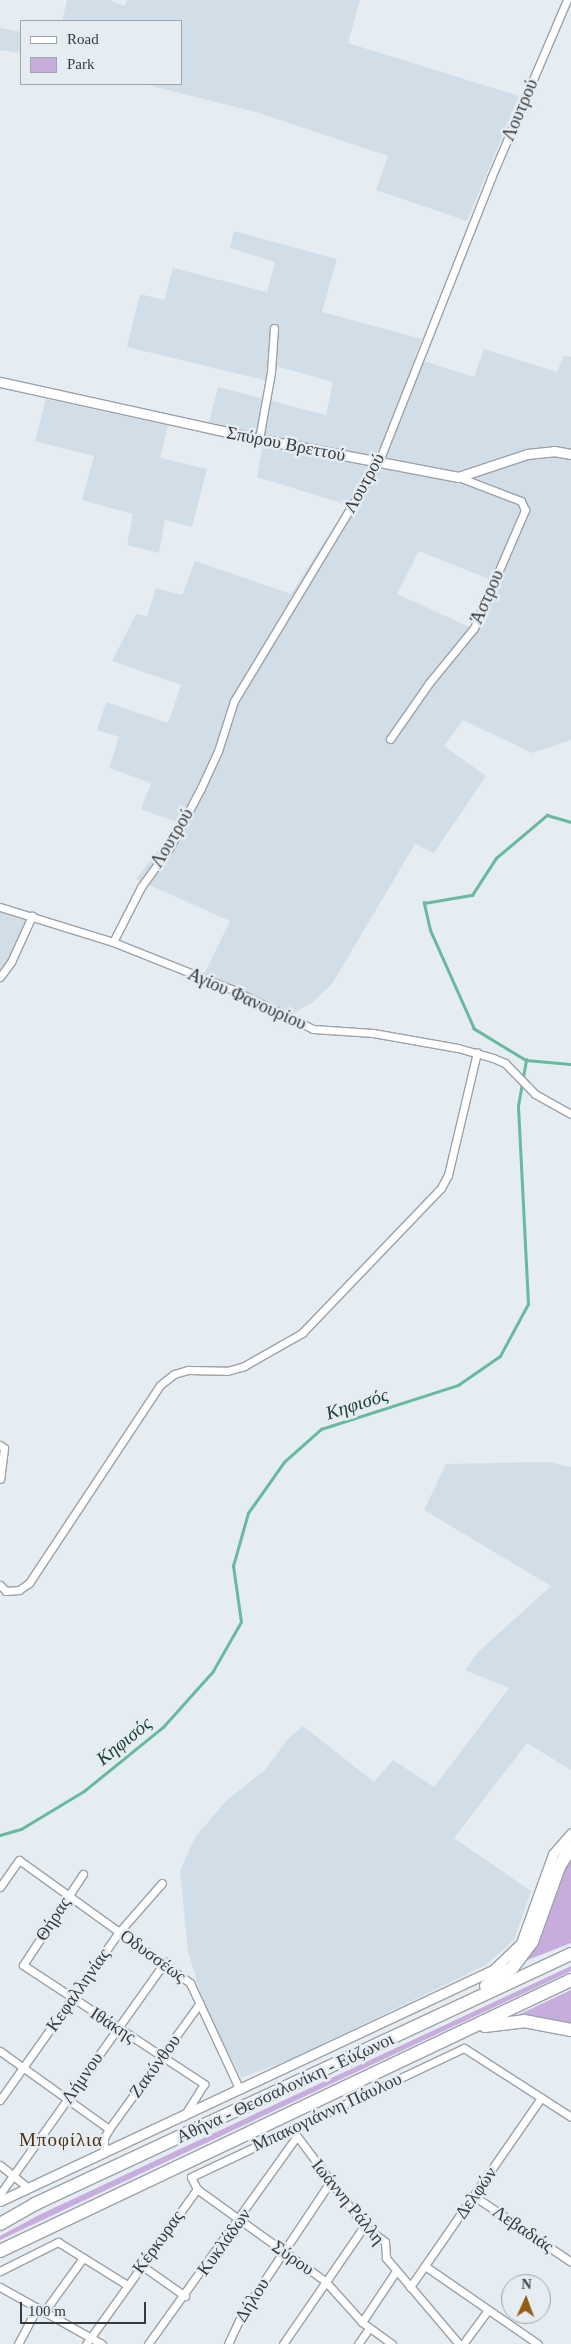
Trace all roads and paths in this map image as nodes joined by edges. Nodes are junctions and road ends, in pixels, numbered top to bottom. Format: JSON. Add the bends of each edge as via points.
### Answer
{"nodes":[{"id":1,"x":566,"y":0,"type":"edge"},
{"id":2,"x":274,"y":328,"type":"dead end"},
{"id":3,"x":0,"y":382,"type":"edge"},
{"id":4,"x":259,"y":439,"type":"junction"},
{"id":5,"x":571,"y":454,"type":"edge"},
{"id":6,"x":379,"y":461,"type":"junction"},
{"id":7,"x":458,"y":477,"type":"junction"},
{"id":8,"x":390,"y":739,"type":"dead end"},
{"id":9,"x":0,"y":908,"type":"edge"},
{"id":10,"x":32,"y":916,"type":"junction"},
{"id":11,"x":113,"y":942,"type":"junction"},
{"id":12,"x":0,"y":977,"type":"edge"},
{"id":13,"x":477,"y":1052,"type":"junction"},
{"id":14,"x":571,"y":1114,"type":"edge"},
{"id":15,"x":0,"y":1445,"type":"edge"},
{"id":16,"x":0,"y":1479,"type":"edge"},
{"id":17,"x":0,"y":1585,"type":"edge"},
{"id":18,"x":571,"y":1833,"type":"edge"},
{"id":19,"x":571,"y":1848,"type":"edge"},
{"id":20,"x":83,"y":1874,"type":"dead end"},
{"id":21,"x":162,"y":1883,"type":"dead end"},
{"id":22,"x":0,"y":1888,"type":"edge"},
{"id":23,"x":68,"y":1896,"type":"junction"},
{"id":24,"x":119,"y":1932,"type":"junction"},
{"id":25,"x":571,"y":1954,"type":"edge"},
{"id":26,"x":165,"y":1962,"type":"junction"},
{"id":27,"x":23,"y":1965,"type":"joint"},
{"id":28,"x":571,"y":1980,"type":"edge"},
{"id":29,"x":71,"y":1998,"type":"junction"},
{"id":30,"x":200,"y":2003,"type":"junction"},
{"id":31,"x":437,"y":2017,"type":"junction"},
{"id":32,"x":117,"y":2028,"type":"junction"},
{"id":33,"x":571,"y":2030,"type":"edge"},
{"id":34,"x":454,"y":2034,"type":"junction"},
{"id":35,"x":0,"y":2051,"type":"edge"},
{"id":36,"x":161,"y":2056,"type":"junction"},
{"id":37,"x":24,"y":2068,"type":"junction"},
{"id":38,"x":240,"y":2090,"type":"junction"},
{"id":39,"x":541,"y":2098,"type":"junction"},
{"id":40,"x":0,"y":2100,"type":"edge"},
{"id":41,"x":68,"y":2100,"type":"junction"},
{"id":42,"x":184,"y":2116,"type":"junction"},
{"id":43,"x":571,"y":2117,"type":"edge"},
{"id":44,"x":291,"y":2128,"type":"junction"},
{"id":45,"x":109,"y":2129,"type":"junction"},
{"id":46,"x":296,"y":2138,"type":"junction"},
{"id":47,"x":104,"y":2153,"type":"junction"},
{"id":48,"x":0,"y":2165,"type":"edge"},
{"id":49,"x":14,"y":2175,"type":"junction"},
{"id":50,"x":191,"y":2177,"type":"joint"},
{"id":51,"x":330,"y":2182,"type":"junction"},
{"id":52,"x":28,"y":2188,"type":"junction"},
{"id":53,"x":197,"y":2188,"type":"junction"},
{"id":54,"x":0,"y":2194,"type":"edge"},
{"id":55,"x":474,"y":2196,"type":"junction"},
{"id":56,"x":0,"y":2201,"type":"edge"},
{"id":57,"x":35,"y":2204,"type":"junction"},
{"id":58,"x":0,"y":2220,"type":"edge"},
{"id":59,"x":239,"y":2220,"type":"junction"},
{"id":60,"x":0,"y":2224,"type":"edge"},
{"id":61,"x":364,"y":2226,"type":"junction"},
{"id":62,"x":0,"y":2251,"type":"edge"},
{"id":63,"x":283,"y":2251,"type":"junction"},
{"id":64,"x":83,"y":2258,"type":"junction"},
{"id":65,"x":571,"y":2262,"type":"edge"},
{"id":66,"x":141,"y":2265,"type":"junction"},
{"id":67,"x":425,"y":2266,"type":"junction"},
{"id":68,"x":0,"y":2271,"type":"edge"},
{"id":69,"x":396,"y":2271,"type":"junction"},
{"id":70,"x":325,"y":2281,"type":"junction"},
{"id":71,"x":127,"y":2285,"type":"junction"},
{"id":72,"x":0,"y":2287,"type":"edge"},
{"id":73,"x":410,"y":2287,"type":"junction"},
{"id":74,"x":185,"y":2296,"type":"junction"},
{"id":75,"x":37,"y":2308,"type":"junction"},
{"id":76,"x":488,"y":2310,"type":"junction"},
{"id":77,"x":44,"y":2312,"type":"junction"},
{"id":78,"x":362,"y":2322,"type":"junction"},
{"id":79,"x":369,"y":2328,"type":"junction"},
{"id":80,"x":87,"y":2340,"type":"edge"},
{"id":81,"x":18,"y":2344,"type":"edge"},
{"id":82,"x":102,"y":2344,"type":"edge"},
{"id":83,"x":148,"y":2344,"type":"edge"},
{"id":84,"x":228,"y":2344,"type":"edge"},
{"id":85,"x":283,"y":2344,"type":"edge"},
{"id":86,"x":358,"y":2344,"type":"edge"},
{"id":87,"x":392,"y":2344,"type":"edge"},
{"id":88,"x":461,"y":2344,"type":"edge"},
{"id":89,"x":538,"y":2344,"type":"edge"}],
"edges":[{"from":1,"to":6,"type":"street","name":"Λουτρού","via":[[487,187]]},
{"from":2,"to":4,"type":"street","via":[[271,372]]},
{"from":3,"to":4,"type":"street","name":"Σπύρου Βρεττού"},
{"from":4,"to":6,"type":"street","name":"Σπύρου Βρεττού"},
{"from":5,"to":7,"type":"street","name":"Σπύρου Βρεττού","via":[[547,451],[527,454]]},
{"from":6,"to":7,"type":"street","name":"Σπύρου Βρεττού"},
{"from":6,"to":11,"type":"street","name":"Λουτρού","via":[[234,702],[218,751],[201,788],[170,848],[141,887]]},
{"from":7,"to":8,"type":"street","name":"Άστρου","via":[[522,501],[525,510],[474,628],[429,683]]},
{"from":9,"to":10,"type":"street","name":"Αγίου Φανουρίου"},
{"from":10,"to":11,"type":"street","name":"Αγίου Φανουρίου"},
{"from":10,"to":12,"type":"street","via":[[11,962]]},
{"from":11,"to":13,"type":"street","name":"Αγίου Φανουρίου","via":[[231,989],[313,1029],[354,1030]]},
{"from":13,"to":14,"type":"street","name":"Αγίου Φανουρίου","via":[[505,1063],[535,1094]]},
{"from":13,"to":17,"type":"street","via":[[448,1176],[441,1188],[302,1333],[244,1366],[227,1371],[188,1370],[174,1374],[160,1385],[29,1583],[19,1590],[6,1591]]},
{"from":15,"to":16,"type":"street","via":[[4,1448]]},
{"from":18,"to":38,"type":"street","via":[[553,1854],[525,1936],[502,1964]]},
{"from":19,"to":31,"type":"highway","via":[[559,1867],[538,1928],[523,1956],[501,1977]]},
{"from":20,"to":23,"type":"street","name":"Θήρας"},
{"from":21,"to":24,"type":"street","name":"Κεφαλληνίας"},
{"from":22,"to":23,"type":"street","name":"Οδυσσέως","via":[[19,1860]]},
{"from":23,"to":24,"type":"street","name":"Οδυσσέως"},
{"from":23,"to":27,"type":"street","name":"Θήρας"},
{"from":24,"to":26,"type":"street","name":"Οδυσσέως"},
{"from":24,"to":29,"type":"street","name":"Κεφαλληνίας"},
{"from":25,"to":31,"type":"highway","name":"Αθήνα - Θεσσαλονίκη - Εύζωνοι"},
{"from":26,"to":30,"type":"street","name":"Οδυσσέως","via":[[190,1983]]},
{"from":26,"to":32,"type":"street","name":"Λήμνου"},
{"from":27,"to":29,"type":"street","name":"Ιθάκης"},
{"from":28,"to":34,"type":"highway","name":"Αθήνα - Θεσσαλονίκη - Εύζωνοι"},
{"from":29,"to":32,"type":"street","name":"Ιθάκης"},
{"from":29,"to":37,"type":"street","name":"Κεφαλληνίας"},
{"from":30,"to":36,"type":"street","name":"Ζακύνθου"},
{"from":30,"to":38,"type":"street","name":"Οδυσσέως"},
{"from":31,"to":57,"type":"highway","name":"Αθήνα - Θεσσαλονίκη - Εύζωνοι"},
{"from":32,"to":36,"type":"street","name":"Ιθάκης"},
{"from":32,"to":41,"type":"street","name":"Λήμνου"},
{"from":33,"to":34,"type":"highway","via":[[512,2021]]},
{"from":34,"to":62,"type":"highway","name":"Αθήνα - Θεσσαλονίκη - Εύζωνοι"},
{"from":35,"to":37,"type":"street"},
{"from":36,"to":42,"type":"street","name":"Ιθάκης","via":[[204,2084]]},
{"from":36,"to":45,"type":"street","name":"Ζακύνθου"},
{"from":37,"to":40,"type":"street","name":"Κεφαλληνίας"},
{"from":37,"to":41,"type":"street"},
{"from":38,"to":42,"type":"street"},
{"from":39,"to":43,"type":"street"},
{"from":39,"to":44,"type":"street","name":"Μπακογιάννη Πάυλου","via":[[464,2048]]},
{"from":39,"to":55,"type":"street","name":"Δελφών"},
{"from":41,"to":45,"type":"street"},
{"from":41,"to":49,"type":"street","name":"Λήμνου"},
{"from":42,"to":47,"type":"street"},
{"from":44,"to":46,"type":"street","name":"Ιωάννη Ράλλη"},
{"from":44,"to":50,"type":"street","name":"Μπακογιάννη Πάυλου"},
{"from":45,"to":47,"type":"street","via":[[104,2138]]},
{"from":46,"to":51,"type":"street","name":"Ιωάννη Ράλλη"},
{"from":46,"to":59,"type":"street","name":"Κυκλάδων"},
{"from":47,"to":52,"type":"street"},
{"from":48,"to":49,"type":"street"},
{"from":49,"to":52,"type":"street"},
{"from":49,"to":54,"type":"street","name":"Λήμνου"},
{"from":50,"to":53,"type":"street","name":"Σύρου"},
{"from":51,"to":61,"type":"street","name":"Ιωάννη Ράλλη"},
{"from":51,"to":63,"type":"street","name":"Δήλου"},
{"from":52,"to":56,"type":"street"},
{"from":53,"to":59,"type":"street","name":"Σύρου"},
{"from":53,"to":66,"type":"street","name":"Κέρκυρας"},
{"from":55,"to":65,"type":"street","name":"Λεβαδιάς"},
{"from":55,"to":67,"type":"street","name":"Δελφών"},
{"from":57,"to":58,"type":"highway"},
{"from":57,"to":60,"type":"highway","name":"Αθήνα - Θεσσαλονίκη - Εύζωνοι"},
{"from":59,"to":63,"type":"street","name":"Σύρου"},
{"from":59,"to":74,"type":"street","name":"Κυκλάδων"},
{"from":61,"to":69,"type":"street","name":"Ιωάννη Ράλλη","via":[[385,2242],[386,2258]]},
{"from":61,"to":70,"type":"street"},
{"from":63,"to":70,"type":"street","name":"Σύρου"},
{"from":63,"to":84,"type":"street","name":"Δήλου","via":[[236,2324]]},
{"from":64,"to":68,"type":"street","via":[[58,2242]]},
{"from":64,"to":71,"type":"street"},
{"from":64,"to":77,"type":"street"},
{"from":66,"to":71,"type":"street","name":"Κέρκυρας"},
{"from":66,"to":74,"type":"street"},
{"from":67,"to":73,"type":"street","name":"Δελφών"},
{"from":67,"to":76,"type":"street"},
{"from":69,"to":73,"type":"street","name":"Ιωάννη Ράλλη"},
{"from":69,"to":78,"type":"street"},
{"from":70,"to":78,"type":"street","name":"Σύρου"},
{"from":70,"to":85,"type":"street"},
{"from":71,"to":80,"type":"street","name":"Κέρκυρας"},
{"from":72,"to":75,"type":"street"},
{"from":73,"to":88,"type":"street","name":"Ιωάννη Ράλλη"},
{"from":74,"to":83,"type":"street","name":"Κυκλάδων"},
{"from":75,"to":77,"type":"street"},
{"from":75,"to":81,"type":"street"},
{"from":76,"to":88,"type":"street"},
{"from":76,"to":89,"type":"street"},
{"from":77,"to":80,"type":"street"},
{"from":78,"to":79,"type":"street","name":"Σύρου"},
{"from":79,"to":86,"type":"street"},
{"from":79,"to":87,"type":"street","name":"Σύρου"},
{"from":80,"to":82,"type":"street"}]}
